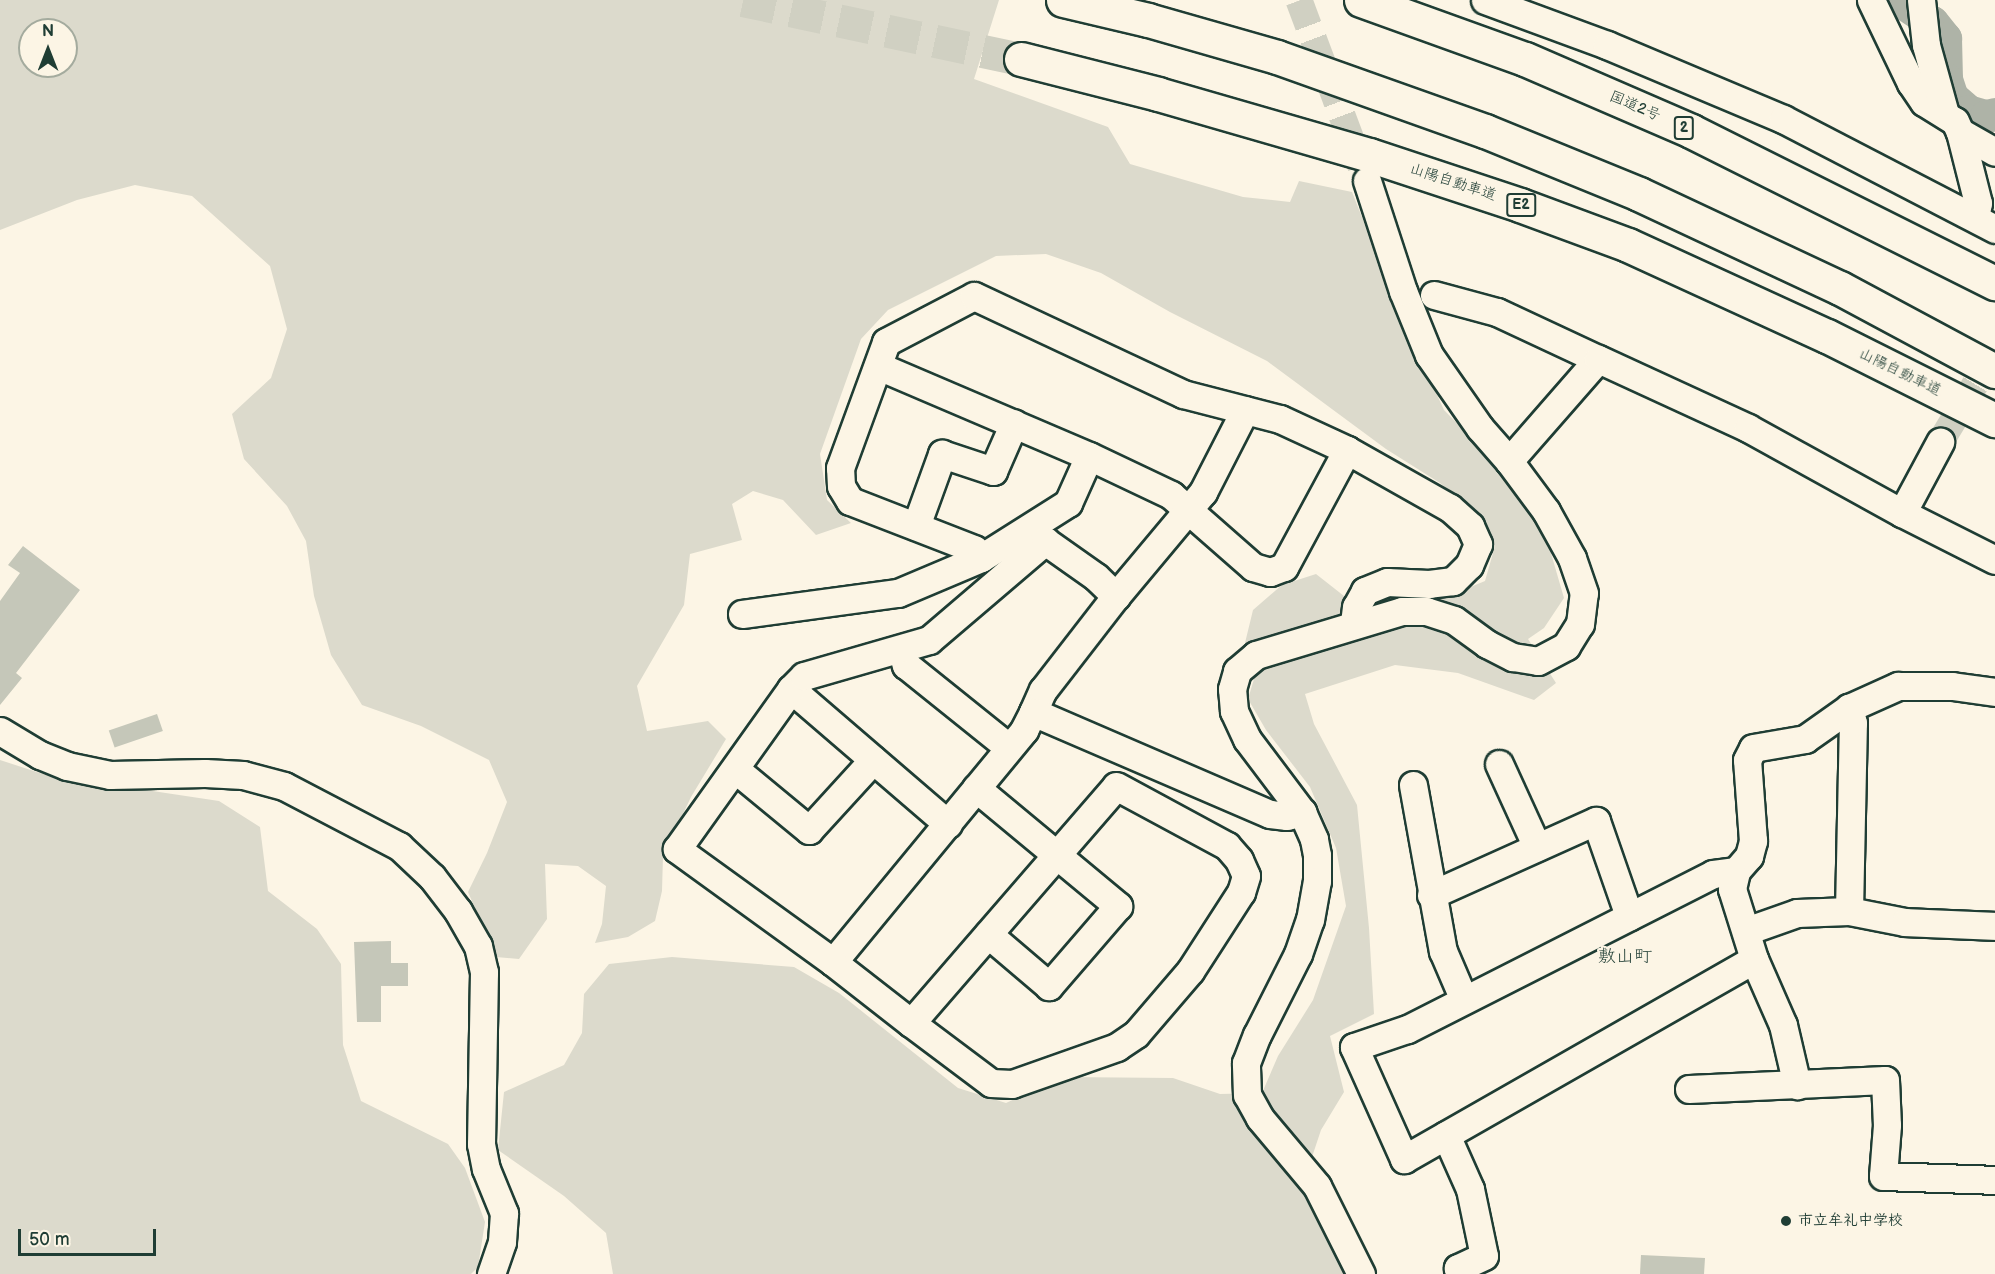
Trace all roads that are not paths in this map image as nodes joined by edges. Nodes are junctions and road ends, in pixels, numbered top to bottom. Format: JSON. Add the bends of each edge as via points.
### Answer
{"nodes":[{"id":1,"x":1063,"y":0,"type":"edge"},
{"id":2,"x":1361,"y":0,"type":"edge"},
{"id":3,"x":1485,"y":0,"type":"edge"},
{"id":4,"x":1871,"y":0,"type":"edge"},
{"id":5,"x":1921,"y":0,"type":"edge"},
{"id":6,"x":1021,"y":59,"type":"tunnel mouth"},
{"id":7,"x":1952,"y":123,"type":"junction"},
{"id":8,"x":1995,"y":152,"type":"edge"},
{"id":9,"x":1367,"y":182,"type":"tunnel mouth"},
{"id":10,"x":1985,"y":223,"type":"edge"},
{"id":11,"x":1995,"y":283,"type":"edge"},
{"id":12,"x":1434,"y":295,"type":"dead end"},
{"id":13,"x":1598,"y":359,"type":"junction"},
{"id":14,"x":878,"y":366,"type":"junction"},
{"id":15,"x":1995,"y":371,"type":"edge"},
{"id":16,"x":1245,"y":410,"type":"junction"},
{"id":17,"x":1995,"y":420,"type":"edge"},
{"id":18,"x":1014,"y":423,"type":"junction"},
{"id":19,"x":1940,"y":442,"type":"tunnel mouth"},
{"id":20,"x":1347,"y":450,"type":"junction"},
{"id":21,"x":1089,"y":456,"type":"junction"},
{"id":22,"x":1509,"y":461,"type":"junction"},
{"id":23,"x":1186,"y":510,"type":"junction"},
{"id":24,"x":1902,"y":513,"type":"junction"},
{"id":25,"x":916,"y":526,"type":"junction"},
{"id":26,"x":981,"y":558,"type":"junction"},
{"id":27,"x":1995,"y":560,"type":"edge"},
{"id":28,"x":1116,"y":596,"type":"junction"},
{"id":29,"x":742,"y":614,"type":"dead end"},
{"id":30,"x":1354,"y":623,"type":"junction"},
{"id":31,"x":901,"y":649,"type":"junction"},
{"id":32,"x":791,"y":689,"type":"junction"},
{"id":33,"x":1995,"y":692,"type":"edge"},
{"id":34,"x":1849,"y":708,"type":"junction"},
{"id":35,"x":1033,"y":712,"type":"junction"},
{"id":36,"x":0,"y":731,"type":"edge"},
{"id":37,"x":1008,"y":747,"type":"junction"},
{"id":38,"x":873,"y":760,"type":"junction"},
{"id":39,"x":1499,"y":764,"type":"dead end"},
{"id":40,"x":735,"y":769,"type":"junction"},
{"id":41,"x":1413,"y":785,"type":"dead end"},
{"id":42,"x":976,"y":788,"type":"junction"},
{"id":43,"x":1302,"y":812,"type":"junction"},
{"id":44,"x":948,"y":825,"type":"junction"},
{"id":45,"x":1537,"y":847,"type":"junction"},
{"id":46,"x":1057,"y":854,"type":"junction"},
{"id":47,"x":1736,"y":871,"type":"junction"},
{"id":48,"x":1431,"y":895,"type":"junction"},
{"id":49,"x":1849,"y":911,"type":"junction"},
{"id":50,"x":1629,"y":916,"type":"junction"},
{"id":51,"x":1995,"y":926,"type":"edge"},
{"id":52,"x":1746,"y":931,"type":"junction"},
{"id":53,"x":988,"y":934,"type":"junction"},
{"id":54,"x":1754,"y":959,"type":"junction"},
{"id":55,"x":833,"y":962,"type":"junction"},
{"id":56,"x":1464,"y":1000,"type":"junction"},
{"id":57,"x":911,"y":1023,"type":"junction"},
{"id":58,"x":1797,"y":1085,"type":"junction"},
{"id":59,"x":1689,"y":1089,"type":"dead end"},
{"id":60,"x":1446,"y":1135,"type":"junction"},
{"id":61,"x":1995,"y":1180,"type":"edge"},
{"id":62,"x":491,"y":1274,"type":"edge"},
{"id":63,"x":1361,"y":1274,"type":"edge"},
{"id":64,"x":1460,"y":1274,"type":"edge"}],
"edges":[{"from":1,"to":15,"type":"highway","via":[[1277,57],[1485,131],[1639,194],[1840,288]]},
{"from":2,"to":11,"type":"highway","name":"国道2号","number":"2","via":[[1525,59],[1691,130]]},
{"from":3,"to":10,"type":"street","via":[[1607,45],[1783,119]]},
{"from":4,"to":7,"type":"street","via":[[1911,83],[1924,102]]},
{"from":5,"to":7,"type":"street","via":[[1926,45]]},
{"from":6,"to":17,"type":"highway","name":"山陽自動車道","number":"E2","via":[[1369,155],[1628,244],[1827,336]]},
{"from":7,"to":8,"type":"street"},
{"from":7,"to":10,"type":"street"},
{"from":9,"to":22,"type":"street","via":[[1429,355],[1480,428]]},
{"from":12,"to":13,"type":"street","via":[[1497,312]]},
{"from":13,"to":22,"type":"street"},
{"from":13,"to":24,"type":"street","via":[[1748,428]]},
{"from":14,"to":16,"type":"street","via":[[886,342],[974,296],[1183,394]]},
{"from":14,"to":18,"type":"street"},
{"from":14,"to":25,"type":"street","via":[[840,468],[842,486],[850,501]]},
{"from":16,"to":20,"type":"street","via":[[1280,419]]},
{"from":16,"to":23,"type":"street","via":[[1203,492]]},
{"from":18,"to":21,"type":"street"},
{"from":18,"to":25,"type":"street","via":[[993,471],[942,454]]},
{"from":19,"to":24,"type":"street"},
{"from":20,"to":23,"type":"street","via":[[1284,567],[1270,572],[1253,567]]},
{"from":20,"to":30,"type":"street","via":[[1450,508],[1470,526],[1478,544],[1469,566],[1453,581],[1387,582],[1365,591],[1356,607]]},
{"from":21,"to":23,"type":"street","via":[[1171,495]]},
{"from":21,"to":26,"type":"street","via":[[1068,503]]},
{"from":22,"to":30,"type":"street","via":[[1546,512],[1572,558],[1584,593],[1580,624],[1566,646],[1538,660],[1513,657],[1454,620],[1426,611],[1402,611]]},
{"from":23,"to":28,"type":"street"},
{"from":24,"to":27,"type":"street"},
{"from":25,"to":26,"type":"street","via":[[974,549]]},
{"from":26,"to":29,"type":"street","via":[[898,593]]},
{"from":28,"to":31,"type":"street","via":[[1045,541],[929,640]]},
{"from":28,"to":35,"type":"street","via":[[1043,690]]},
{"from":30,"to":43,"type":"street","via":[[1256,655],[1237,672],[1232,689],[1234,711],[1247,739]]},
{"from":31,"to":32,"type":"street","via":[[804,676]]},
{"from":31,"to":37,"type":"street","via":[[906,665]]},
{"from":32,"to":38,"type":"street"},
{"from":32,"to":40,"type":"street"},
{"from":33,"to":34,"type":"street","via":[[1952,686],[1898,686]]},
{"from":34,"to":47,"type":"street","via":[[1805,739],[1753,748],[1747,760],[1753,841],[1749,856]]},
{"from":34,"to":49,"type":"street","via":[[1853,723]]},
{"from":35,"to":37,"type":"street","via":[[1024,730]]},
{"from":35,"to":43,"type":"street","via":[[1270,813],[1287,816]]},
{"from":36,"to":62,"type":"street","via":[[67,766],[110,775],[243,775],[284,786],[399,846],[432,877],[478,946],[484,972],[481,1144],[486,1170],[504,1213],[502,1242]]},
{"from":37,"to":42,"type":"street"},
{"from":38,"to":40,"type":"street","via":[[809,830]]},
{"from":38,"to":44,"type":"street"},
{"from":39,"to":45,"type":"street"},
{"from":40,"to":55,"type":"street","via":[[677,849]]},
{"from":41,"to":48,"type":"street"},
{"from":42,"to":44,"type":"street"},
{"from":42,"to":46,"type":"street"},
{"from":43,"to":63,"type":"street","via":[[1317,855],[1310,921],[1246,1063],[1247,1095],[1260,1118],[1317,1186]]},
{"from":44,"to":55,"type":"street"},
{"from":45,"to":48,"type":"street"},
{"from":45,"to":50,"type":"street","via":[[1596,821]]},
{"from":46,"to":53,"type":"street"},
{"from":46,"to":53,"type":"street","via":[[1118,906],[1065,968],[1049,986]]},
{"from":46,"to":57,"type":"street","via":[[1116,786],[1227,846],[1239,860],[1245,876],[1241,892],[1190,971],[1136,1034],[1117,1047],[1012,1084],[991,1083]]},
{"from":47,"to":50,"type":"street","via":[[1713,874]]},
{"from":47,"to":52,"type":"street","via":[[1732,889]]},
{"from":48,"to":56,"type":"street","via":[[1443,951]]},
{"from":49,"to":51,"type":"street","via":[[1905,922]]},
{"from":49,"to":52,"type":"street","via":[[1797,913]]},
{"from":50,"to":56,"type":"street"},
{"from":52,"to":54,"type":"street"},
{"from":53,"to":57,"type":"street"},
{"from":54,"to":58,"type":"street","via":[[1783,1025]]},
{"from":54,"to":60,"type":"street"},
{"from":55,"to":57,"type":"street"},
{"from":56,"to":60,"type":"street","via":[[1407,1029],[1354,1047],[1404,1158]]},
{"from":58,"to":59,"type":"street"},
{"from":58,"to":61,"type":"street","via":[[1885,1080],[1883,1176]]},
{"from":60,"to":64,"type":"street","via":[[1470,1189],[1484,1256],[1458,1268]]}]}
